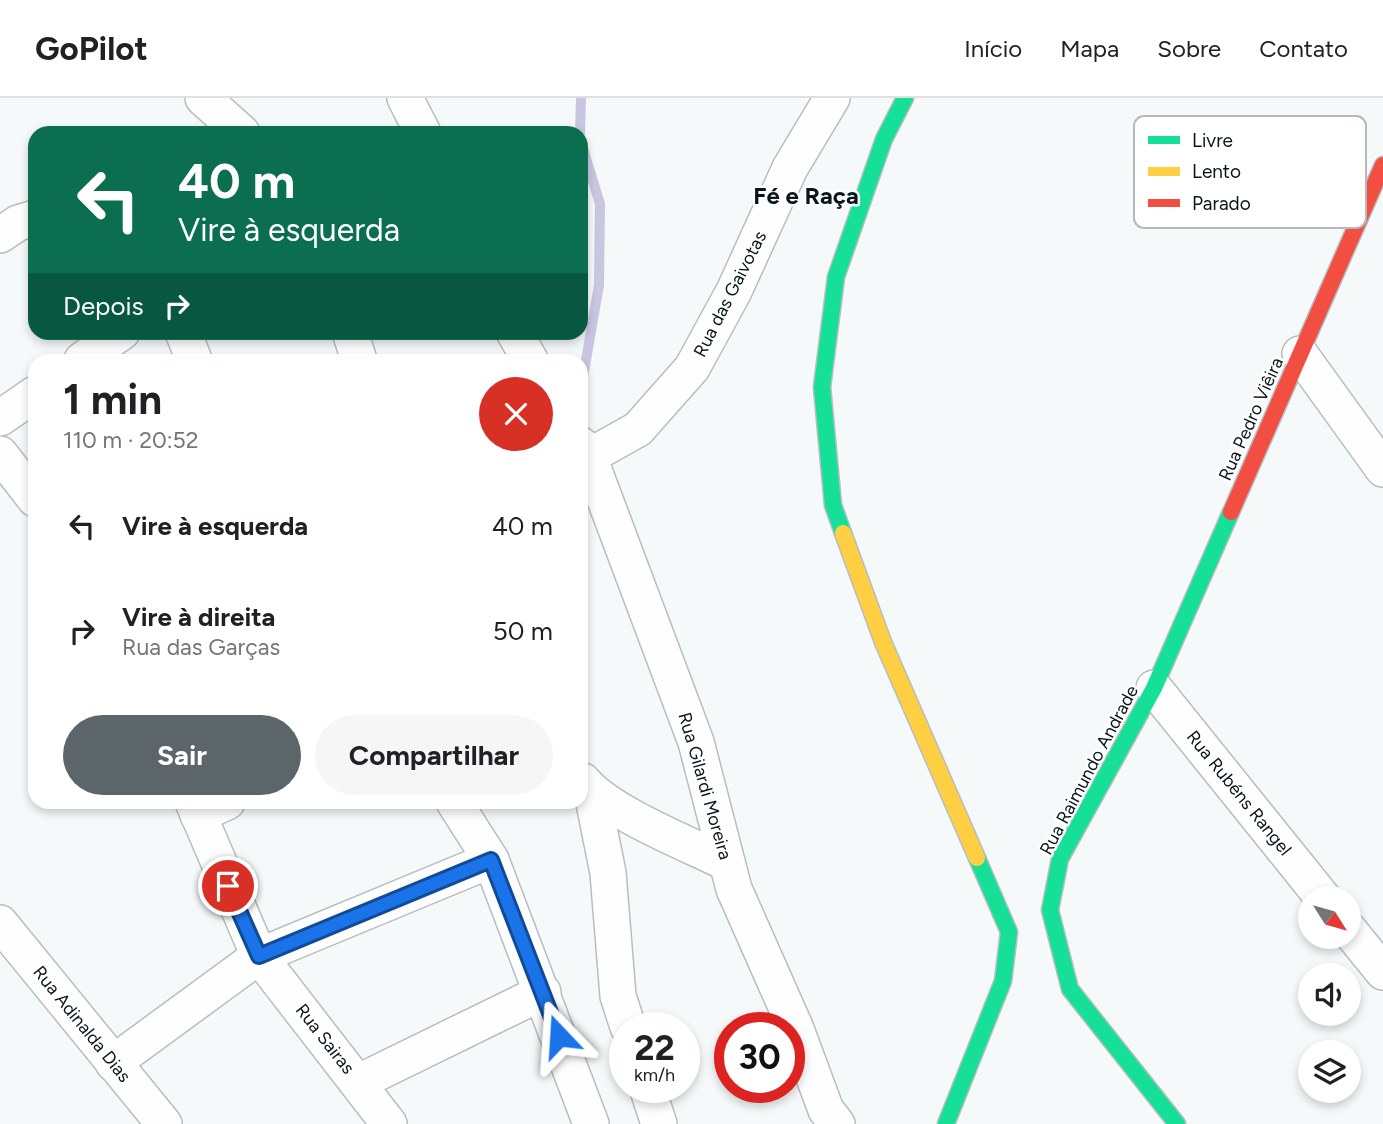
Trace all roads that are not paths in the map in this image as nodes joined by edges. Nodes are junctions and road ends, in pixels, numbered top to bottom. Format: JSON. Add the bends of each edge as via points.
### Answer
{"nodes":[{"id":1,"x":204,"y":98,"type":"edge"},
{"id":2,"x":405,"y":98,"type":"edge"},
{"id":3,"x":832,"y":98,"type":"edge"},
{"id":4,"x":905,"y":98,"type":"edge"},
{"id":5,"x":234,"y":126,"type":"edge"},
{"id":6,"x":419,"y":126,"type":"edge"},
{"id":7,"x":1383,"y":165,"type":"edge"},
{"id":8,"x":1366,"y":204,"type":"edge"},
{"id":9,"x":28,"y":220,"type":"edge"},
{"id":10,"x":1355,"y":228,"type":"edge"},
{"id":11,"x":0,"y":235,"type":"edge"},
{"id":12,"x":111,"y":340,"type":"edge"},
{"id":13,"x":91,"y":354,"type":"edge"},
{"id":14,"x":1300,"y":355,"type":"junction"},
{"id":15,"x":28,"y":399,"type":"edge"},
{"id":16,"x":0,"y":418,"type":"edge"},
{"id":17,"x":588,"y":452,"type":"edge"},
{"id":18,"x":0,"y":454,"type":"edge"},
{"id":19,"x":588,"y":464,"type":"edge"},
{"id":20,"x":1383,"y":469,"type":"edge"},
{"id":21,"x":28,"y":490,"type":"edge"},
{"id":22,"x":1154,"y":688,"type":"junction"},
{"id":23,"x":588,"y":787,"type":"edge"},
{"id":24,"x":588,"y":790,"type":"edge"},
{"id":25,"x":207,"y":809,"type":"edge"},
{"id":26,"x":458,"y":809,"type":"edge"},
{"id":27,"x":491,"y":860,"type":"junction"},
{"id":28,"x":727,"y":863,"type":"junction"},
{"id":29,"x":1313,"y":886,"type":"edge"},
{"id":30,"x":0,"y":923,"type":"edge"},
{"id":31,"x":1362,"y":946,"type":"edge"},
{"id":32,"x":259,"y":956,"type":"junction"},
{"id":33,"x":1383,"y":972,"type":"edge"},
{"id":34,"x":543,"y":992,"type":"junction"},
{"id":35,"x":623,"y":1012,"type":"edge"},
{"id":36,"x":113,"y":1063,"type":"junction"},
{"id":37,"x":359,"y":1082,"type":"junction"},
{"id":38,"x":652,"y":1103,"type":"edge"},
{"id":39,"x":164,"y":1124,"type":"edge"},
{"id":40,"x":389,"y":1124,"type":"edge"},
{"id":41,"x":591,"y":1124,"type":"edge"},
{"id":42,"x":659,"y":1124,"type":"edge"},
{"id":43,"x":837,"y":1124,"type":"edge"},
{"id":44,"x":946,"y":1124,"type":"edge"},
{"id":45,"x":1177,"y":1124,"type":"edge"}],
"edges":[{"from":1,"to":5,"type":"street"},
{"from":2,"to":6,"type":"street"},
{"from":3,"to":17,"type":"street","name":"Rua das Gaivotas","via":[[790,168],[734,291],[692,368],[638,429]]},
{"from":4,"to":44,"type":"street","via":[[884,139],[836,277],[822,387],[833,505],[883,642],[1009,932],[1003,981]]},
{"from":7,"to":8,"type":"street","name":"Rua Pedro Viêira"},
{"from":9,"to":11,"type":"street"},
{"from":10,"to":14,"type":"street","name":"Rua Pedro Viêira"},
{"from":12,"to":13,"type":"street"},
{"from":14,"to":20,"type":"street"},
{"from":14,"to":22,"type":"street","name":"Rua Pedro Viêira"},
{"from":15,"to":16,"type":"street"},
{"from":18,"to":21,"type":"street"},
{"from":19,"to":28,"type":"street","name":"Rua Gilardi Moreira","via":[[696,742]]},
{"from":22,"to":29,"type":"street","name":"Rua Rubéns Rangel"},
{"from":22,"to":45,"type":"street","name":"Rua Raimundo Andrade","via":[[1060,859],[1050,910],[1070,989]]},
{"from":23,"to":28,"type":"street"},
{"from":24,"to":35,"type":"street","via":[[608,873]]},
{"from":25,"to":32,"type":"street","name":"Rua Sairas"},
{"from":26,"to":27,"type":"street"},
{"from":27,"to":32,"type":"street"},
{"from":27,"to":34,"type":"street"},
{"from":28,"to":43,"type":"street","name":"Rua Gilardi Moreira","via":[[826,1111]]},
{"from":30,"to":36,"type":"street","name":"Rua Adinalda Dias"},
{"from":31,"to":33,"type":"street"},
{"from":32,"to":36,"type":"street"},
{"from":32,"to":37,"type":"street","name":"Rua Sairas"},
{"from":34,"to":37,"type":"street"},
{"from":34,"to":41,"type":"street"},
{"from":36,"to":39,"type":"street","name":"Rua Adinalda Dias"},
{"from":37,"to":40,"type":"street","name":"Rua Sairas"},
{"from":38,"to":42,"type":"street"}]}
